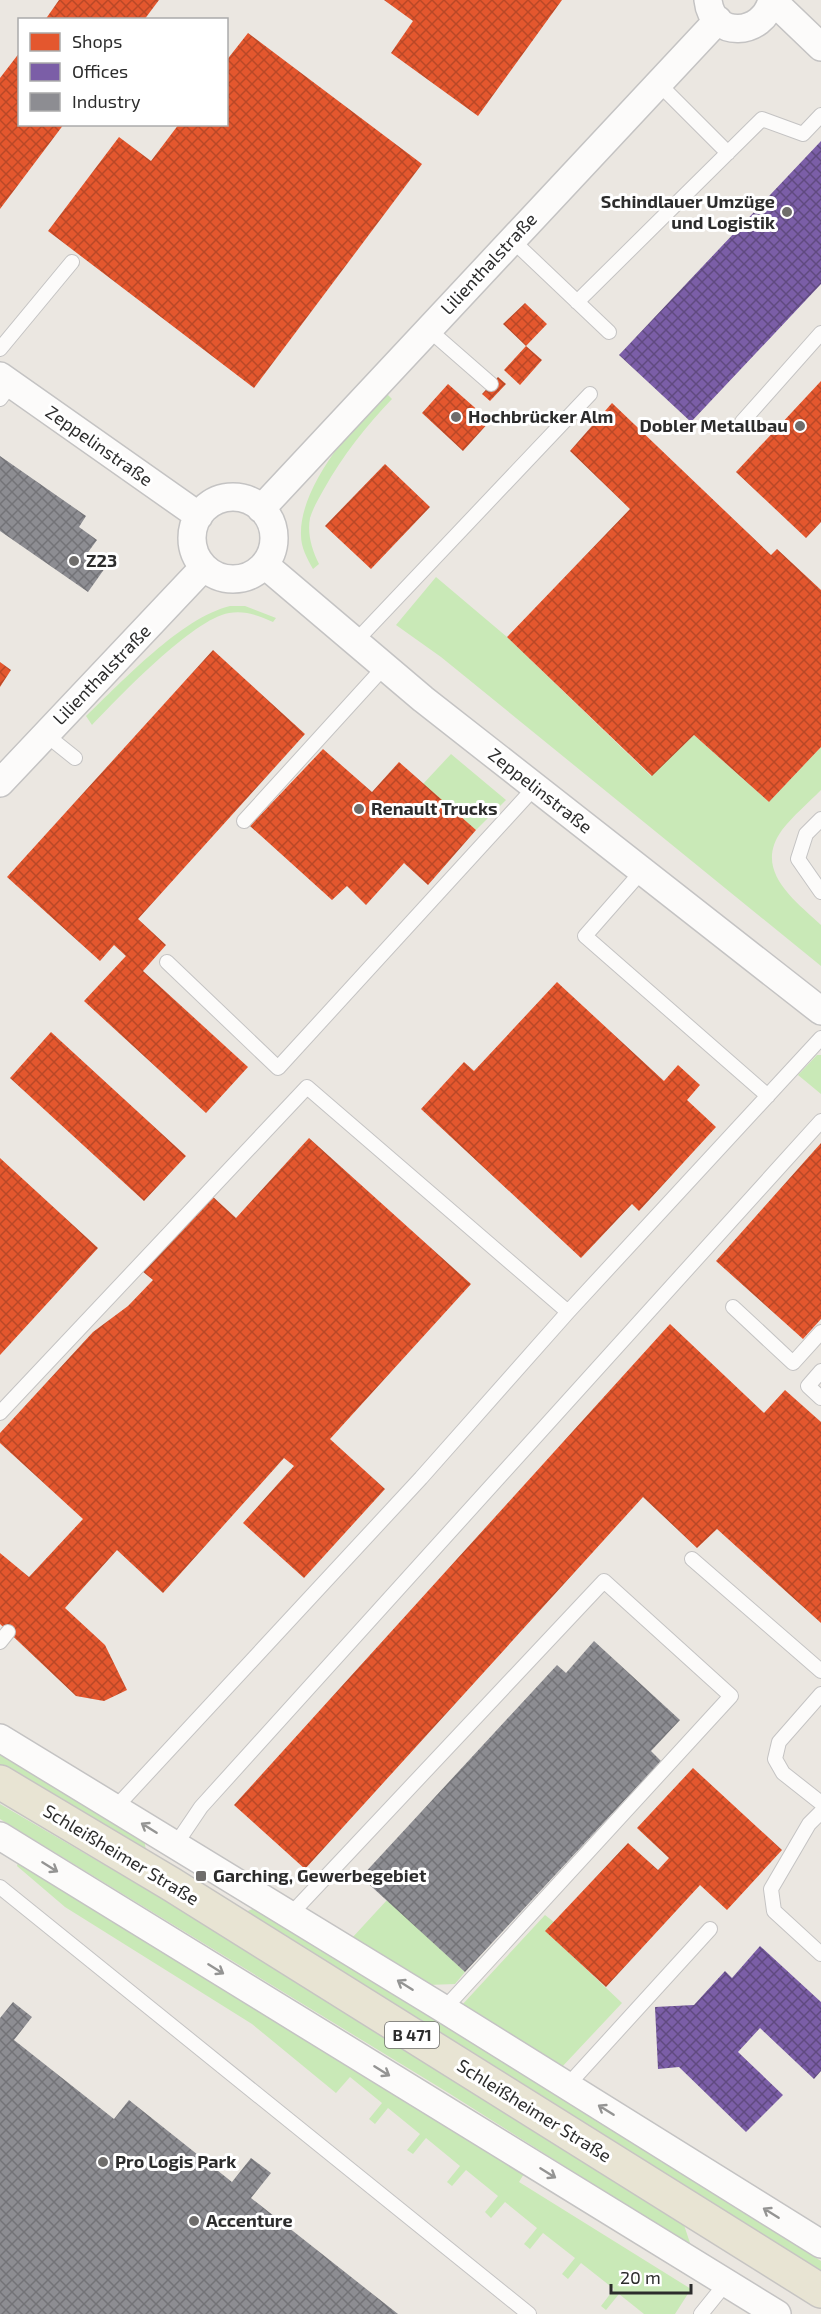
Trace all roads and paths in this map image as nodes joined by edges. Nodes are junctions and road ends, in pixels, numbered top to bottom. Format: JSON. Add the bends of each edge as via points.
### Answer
{"nodes":[{"id":1,"x":772,"y":0,"type":"edge"},
{"id":2,"x":713,"y":10,"type":"edge"},
{"id":3,"x":821,"y":47,"type":"edge"},
{"id":4,"x":659,"y":84,"type":"junction"},
{"id":5,"x":821,"y":116,"type":"edge"},
{"id":6,"x":728,"y":153,"type":"junction"},
{"id":7,"x":512,"y":239,"type":"junction"},
{"id":8,"x":72,"y":262,"type":"dead end"},
{"id":9,"x":577,"y":302,"type":"junction"},
{"id":10,"x":428,"y":329,"type":"junction"},
{"id":11,"x":609,"y":332,"type":"dead end"},
{"id":12,"x":821,"y":333,"type":"edge"},
{"id":13,"x":0,"y":349,"type":"edge"},
{"id":14,"x":491,"y":384,"type":"dead end"},
{"id":15,"x":4,"y":387,"type":"edge"},
{"id":16,"x":590,"y":394,"type":"dead end"},
{"id":17,"x":742,"y":422,"type":"dead end"},
{"id":18,"x":261,"y":509,"type":"junction"},
{"id":19,"x":199,"y":516,"type":"junction"},
{"id":20,"x":265,"y":565,"type":"junction"},
{"id":21,"x":204,"y":567,"type":"junction"},
{"id":22,"x":355,"y":642,"type":"junction"},
{"id":23,"x":385,"y":666,"type":"junction"},
{"id":24,"x":45,"y":734,"type":"junction"},
{"id":25,"x":75,"y":758,"type":"dead end"},
{"id":26,"x":0,"y":783,"type":"edge"},
{"id":27,"x":534,"y":787,"type":"junction"},
{"id":28,"x":821,"y":819,"type":"edge"},
{"id":29,"x":244,"y":822,"type":"dead end"},
{"id":30,"x":642,"y":871,"type":"junction"},
{"id":31,"x":821,"y":892,"type":"edge"},
{"id":32,"x":167,"y":962,"type":"dead end"},
{"id":33,"x":821,"y":1011,"type":"edge"},
{"id":34,"x":821,"y":1038,"type":"edge"},
{"id":35,"x":768,"y":1095,"type":"junction"},
{"id":36,"x":821,"y":1121,"type":"edge"},
{"id":37,"x":733,"y":1307,"type":"dead end"},
{"id":38,"x":568,"y":1312,"type":"junction"},
{"id":39,"x":821,"y":1332,"type":"edge"},
{"id":40,"x":821,"y":1371,"type":"edge"},
{"id":41,"x":821,"y":1398,"type":"edge"},
{"id":42,"x":0,"y":1413,"type":"edge"},
{"id":43,"x":692,"y":1559,"type":"dead end"},
{"id":44,"x":821,"y":1671,"type":"edge"},
{"id":45,"x":821,"y":1694,"type":"edge"},
{"id":46,"x":0,"y":1738,"type":"edge"},
{"id":47,"x":0,"y":1782,"type":"edge"},
{"id":48,"x":821,"y":1803,"type":"edge"},
{"id":49,"x":116,"y":1807,"type":"junction"},
{"id":50,"x":821,"y":1812,"type":"edge"},
{"id":51,"x":1,"y":1839,"type":"edge"},
{"id":52,"x":176,"y":1844,"type":"junction"},
{"id":53,"x":0,"y":1887,"type":"edge"},
{"id":54,"x":290,"y":1914,"type":"junction"},
{"id":55,"x":710,"y":1929,"type":"dead end"},
{"id":56,"x":821,"y":1954,"type":"edge"},
{"id":57,"x":444,"y":2009,"type":"junction"},
{"id":58,"x":567,"y":2086,"type":"junction"},
{"id":59,"x":821,"y":2244,"type":"edge"},
{"id":60,"x":726,"y":2283,"type":"junction"},
{"id":61,"x":821,"y":2291,"type":"edge"},
{"id":62,"x":529,"y":2314,"type":"edge"},
{"id":63,"x":701,"y":2314,"type":"edge"},
{"id":64,"x":777,"y":2314,"type":"edge"}],
"edges":[{"from":1,"to":2,"type":"street","via":[[764,19],[746,28],[726,26]]},
{"from":1,"to":3,"type":"street"},
{"from":2,"to":4,"type":"street","name":"Lilienthalstraße"},
{"from":4,"to":6,"type":"lane"},
{"from":4,"to":7,"type":"street","name":"Lilienthalstraße"},
{"from":5,"to":6,"type":"lane","via":[[803,134],[762,119]]},
{"from":6,"to":9,"type":"lane"},
{"from":7,"to":9,"type":"lane"},
{"from":7,"to":10,"type":"street","name":"Lilienthalstraße"},
{"from":8,"to":13,"type":"lane"},
{"from":9,"to":11,"type":"lane"},
{"from":10,"to":14,"type":"lane"},
{"from":10,"to":18,"type":"street","name":"Lilienthalstraße"},
{"from":12,"to":17,"type":"lane"},
{"from":15,"to":19,"type":"street","name":"Zeppelinstraße"},
{"from":16,"to":22,"type":"lane"},
{"from":18,"to":19,"type":"street","via":[[246,500],[228,498],[216,501]]},
{"from":18,"to":20,"type":"street","via":[[269,518],[274,542]]},
{"from":19,"to":21,"type":"street","via":[[194,526],[193,548]]},
{"from":20,"to":21,"type":"street","via":[[248,576],[228,579]]},
{"from":20,"to":22,"type":"street","name":"Zeppelinstraße"},
{"from":21,"to":24,"type":"street","name":"Lilienthalstraße"},
{"from":22,"to":23,"type":"street","name":"Zeppelinstraße"},
{"from":23,"to":27,"type":"street","name":"Zeppelinstraße"},
{"from":23,"to":29,"type":"lane"},
{"from":24,"to":25,"type":"lane"},
{"from":24,"to":26,"type":"street","name":"Lilienthalstraße"},
{"from":27,"to":30,"type":"street","name":"Zeppelinstraße"},
{"from":27,"to":32,"type":"lane","via":[[278,1068]]},
{"from":28,"to":31,"type":"lane","via":[[806,834],[798,859]]},
{"from":30,"to":33,"type":"street","name":"Zeppelinstraße"},
{"from":30,"to":35,"type":"lane","via":[[585,936]]},
{"from":34,"to":35,"type":"lane"},
{"from":35,"to":38,"type":"lane"},
{"from":36,"to":52,"type":"lane","via":[[201,1807]]},
{"from":37,"to":39,"type":"lane","via":[[793,1363]]},
{"from":38,"to":42,"type":"lane","via":[[308,1087]]},
{"from":38,"to":49,"type":"lane","via":[[421,1478]]},
{"from":40,"to":41,"type":"lane","via":[[807,1386]]},
{"from":43,"to":44,"type":"lane"},
{"from":45,"to":48,"type":"lane","via":[[779,1742],[775,1760],[783,1773]]},
{"from":46,"to":49,"type":"street","name":"Schleißheimer Straße"},
{"from":47,"to":61,"type":"main road","name":"Schleißheimer Straße","number":"B 471","via":[[181,1890]]},
{"from":52,"to":49,"type":"street","name":"Schleißheimer Straße","one_way":true},
{"from":50,"to":56,"type":"lane","via":[[809,1824],[771,1890],[774,1911]]},
{"from":51,"to":60,"type":"street","one_way":true},
{"from":52,"to":54,"type":"street","name":"Schleißheimer Straße"},
{"from":53,"to":62,"type":"lane"},
{"from":57,"to":54,"type":"street","name":"Schleißheimer Straße","one_way":true},
{"from":54,"to":57,"type":"lane","via":[[604,1581],[731,1696]]},
{"from":55,"to":58,"type":"lane"},
{"from":57,"to":58,"type":"street","name":"Schleißheimer Straße"},
{"from":59,"to":58,"type":"street","name":"Schleißheimer Straße","one_way":true},
{"from":60,"to":63,"type":"lane"},
{"from":60,"to":64,"type":"street"}]}
